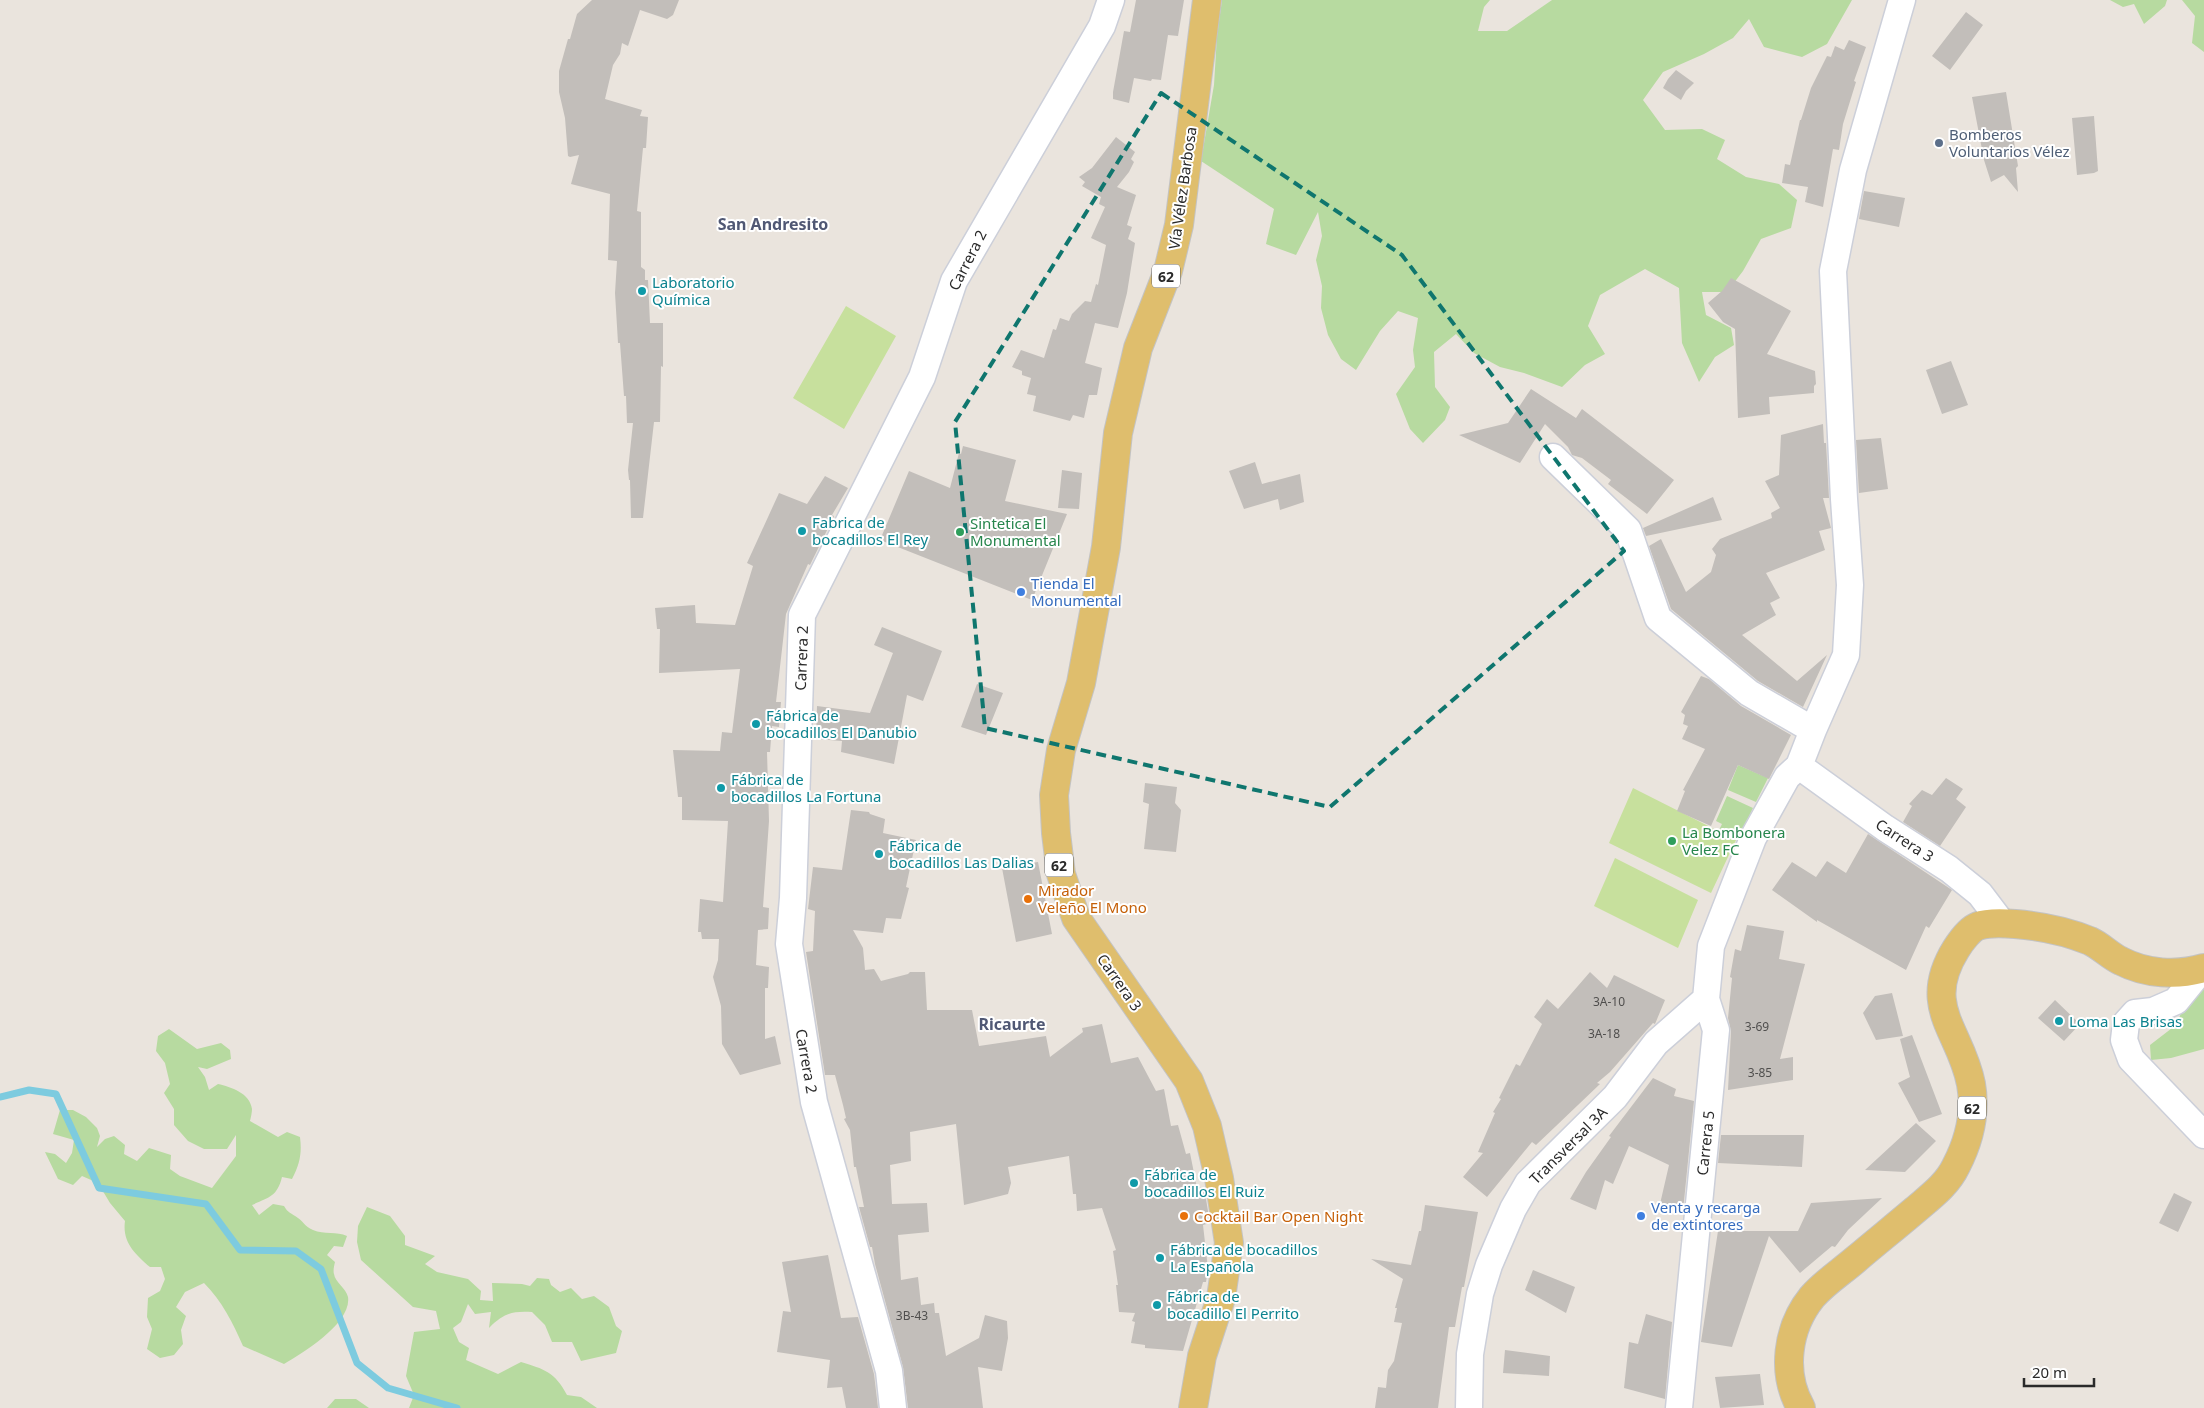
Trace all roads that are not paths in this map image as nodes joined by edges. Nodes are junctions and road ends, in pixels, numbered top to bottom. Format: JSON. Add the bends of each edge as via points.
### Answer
{"nodes":[{"id":1,"x":1111,"y":0,"type":"edge"},
{"id":2,"x":1206,"y":0,"type":"edge"},
{"id":3,"x":1902,"y":0,"type":"edge"},
{"id":4,"x":1553,"y":457,"type":"dead end"},
{"id":5,"x":1106,"y":547,"type":"joint"},
{"id":6,"x":1812,"y":730,"type":"junction"},
{"id":7,"x":1800,"y":766,"type":"junction"},
{"id":8,"x":2002,"y":923,"type":"junction"},
{"id":9,"x":2203,"y":969,"type":"edge"},
{"id":10,"x":1706,"y":1000,"type":"junction"},
{"id":11,"x":2204,"y":1135,"type":"edge"},
{"id":12,"x":892,"y":1408,"type":"edge"},
{"id":13,"x":1192,"y":1408,"type":"edge"},
{"id":14,"x":1469,"y":1408,"type":"edge"},
{"id":15,"x":1679,"y":1408,"type":"edge"},
{"id":16,"x":1801,"y":1408,"type":"edge"}],
"edges":[{"from":1,"to":12,"type":"street","name":"Carrera 2","via":[[1102,26],[954,281],[922,377],[802,615],[789,944],[814,1102],[890,1371]]},
{"from":2,"to":5,"type":"main road","name":"Vía Vélez Barbosa","number":"62","via":[[1179,225],[1168,271],[1138,348],[1120,423]]},
{"from":3,"to":6,"type":"street","via":[[1853,170],[1833,271],[1850,585],[1846,654]]},
{"from":4,"to":6,"type":"street","via":[[1628,530],[1658,618],[1749,692]]},
{"from":5,"to":13,"type":"main road","name":"Carrera 3","number":"62","via":[[1081,683],[1061,750],[1054,794],[1060,874],[1076,918],[1189,1081],[1212,1146],[1228,1243],[1221,1298],[1202,1356]]},
{"from":6,"to":7,"type":"street"},
{"from":7,"to":8,"type":"street","name":"Carrera 3","via":[[1885,828],[1949,869],[1980,894]]},
{"from":7,"to":10,"type":"street","via":[[1787,777],[1753,838],[1711,946]]},
{"from":8,"to":9,"type":"main road","number":"62","via":[[2071,934],[2093,943],[2120,961],[2144,970],[2168,973]]},
{"from":8,"to":16,"type":"main road","number":"62","via":[[1978,926],[1968,935],[1952,956],[1943,982],[1946,1022],[1960,1050],[1971,1084],[1972,1120],[1962,1155],[1944,1185],[1824,1285],[1803,1310],[1791,1340],[1789,1356],[1793,1388]]},
{"from":9,"to":11,"type":"street","via":[[2176,1001],[2153,1011],[2135,1014],[2126,1023],[2124,1040],[2131,1059]]},
{"from":10,"to":14,"type":"street","name":"Transversal 3A","via":[[1656,1043],[1615,1097],[1528,1183],[1500,1236],[1480,1294],[1470,1354]]},
{"from":10,"to":15,"type":"street","name":"Carrera 5","via":[[1716,1030]]}]}
